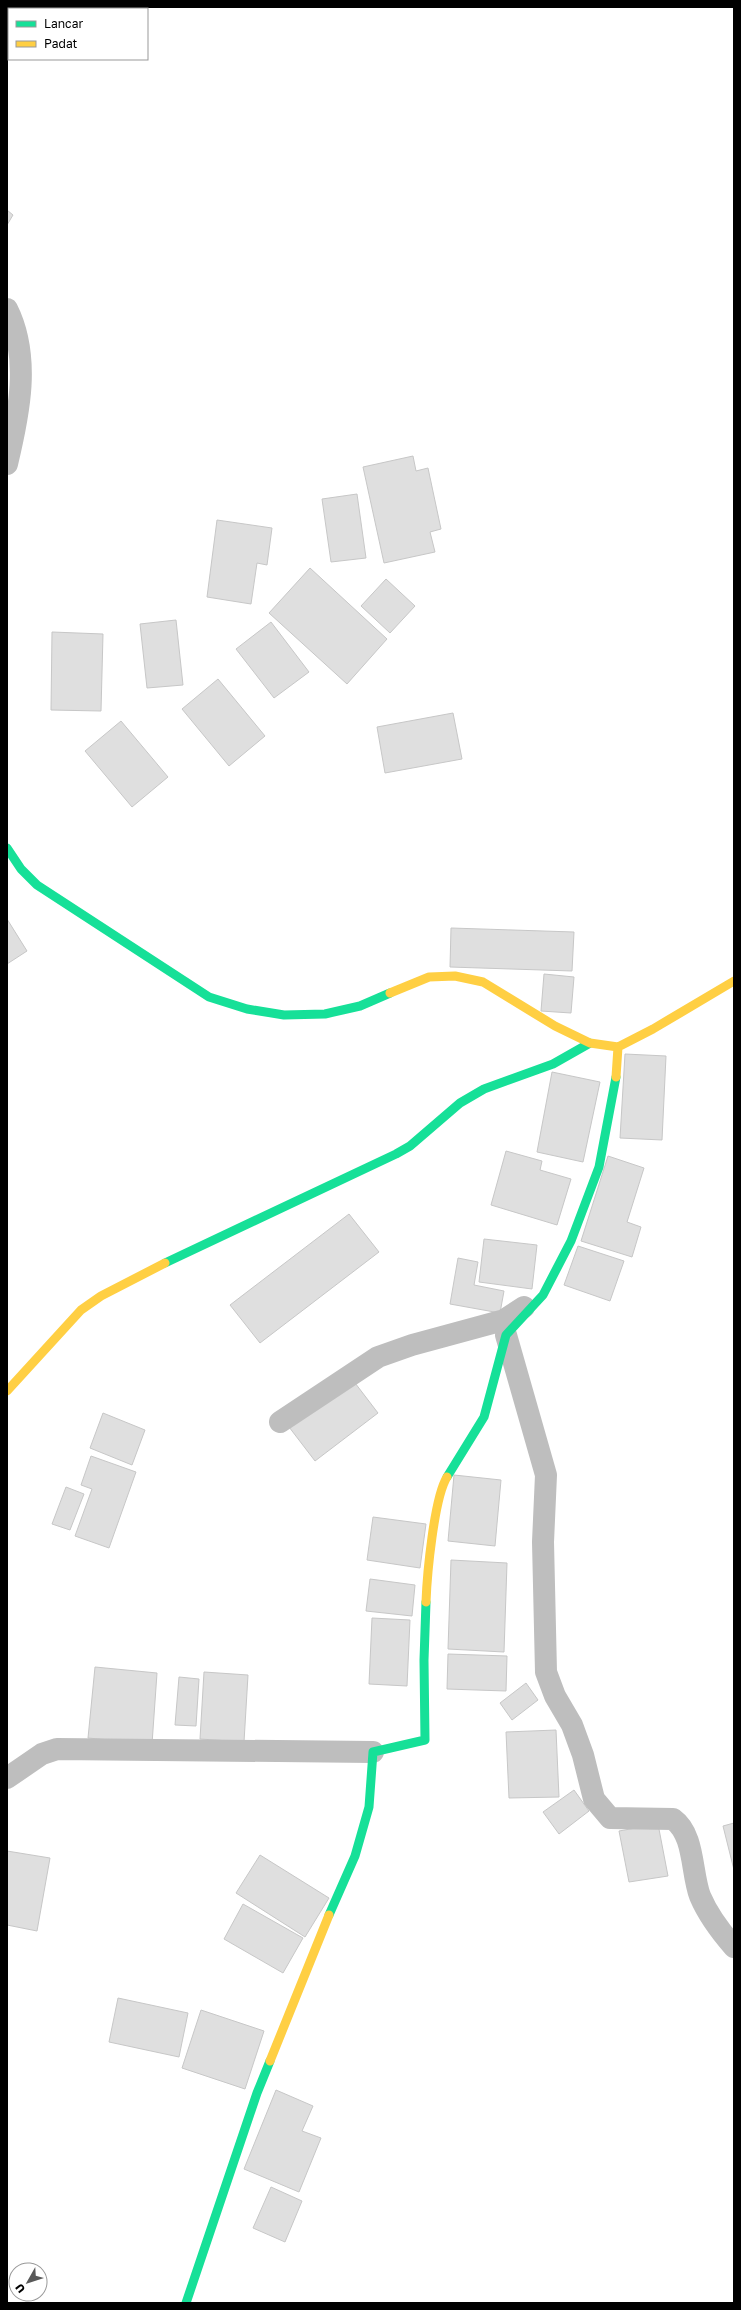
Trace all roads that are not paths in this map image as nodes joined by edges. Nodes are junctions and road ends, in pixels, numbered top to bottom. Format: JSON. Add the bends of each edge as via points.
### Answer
{"nodes":[{"id":1,"x":7,"y":309,"type":"edge"},
{"id":2,"x":7,"y":464,"type":"edge"},
{"id":3,"x":7,"y":848,"type":"edge"},
{"id":4,"x":734,"y":981,"type":"edge"},
{"id":5,"x":590,"y":1043,"type":"junction"},
{"id":6,"x":618,"y":1047,"type":"junction"},
{"id":7,"x":543,"y":1295,"type":"junction"},
{"id":8,"x":506,"y":1335,"type":"junction"},
{"id":9,"x":7,"y":1391,"type":"edge"},
{"id":10,"x":280,"y":1422,"type":"dead end"},
{"id":11,"x":373,"y":1752,"type":"junction"},
{"id":12,"x":7,"y":1778,"type":"edge"},
{"id":13,"x":734,"y":1946,"type":"edge"},
{"id":14,"x":186,"y":2303,"type":"edge"}],
"edges":[{"from":1,"to":2,"type":"street","via":[[15,325],[22,364],[14,435]]},
{"from":3,"to":5,"type":"street","via":[[21,869],[37,885],[209,997],[247,1009],[284,1015],[325,1014],[360,1006],[430,977],[455,976],[483,982],[555,1026]]},
{"from":4,"to":6,"type":"street"},
{"from":5,"to":6,"type":"street"},
{"from":5,"to":9,"type":"street","via":[[553,1064],[484,1089],[460,1103],[410,1146],[396,1154],[101,1296],[81,1310]]},
{"from":6,"to":7,"type":"street","via":[[618,1066],[599,1167],[571,1241]]},
{"from":7,"to":8,"type":"street"},
{"from":7,"to":10,"type":"street","via":[[504,1320],[378,1357]]},
{"from":8,"to":11,"type":"street","via":[[484,1417],[444,1482],[436,1517],[427,1586],[424,1660],[425,1740]]},
{"from":8,"to":13,"type":"street","via":[[546,1475],[543,1542],[546,1672],[555,1696],[572,1725],[594,1799],[601,1810],[610,1818],[673,1819],[679,1824],[690,1855],[699,1894],[708,1912]]},
{"from":11,"to":12,"type":"street","via":[[57,1749],[42,1754]]},
{"from":11,"to":14,"type":"street","via":[[369,1806],[355,1856],[256,2093]]}]}
